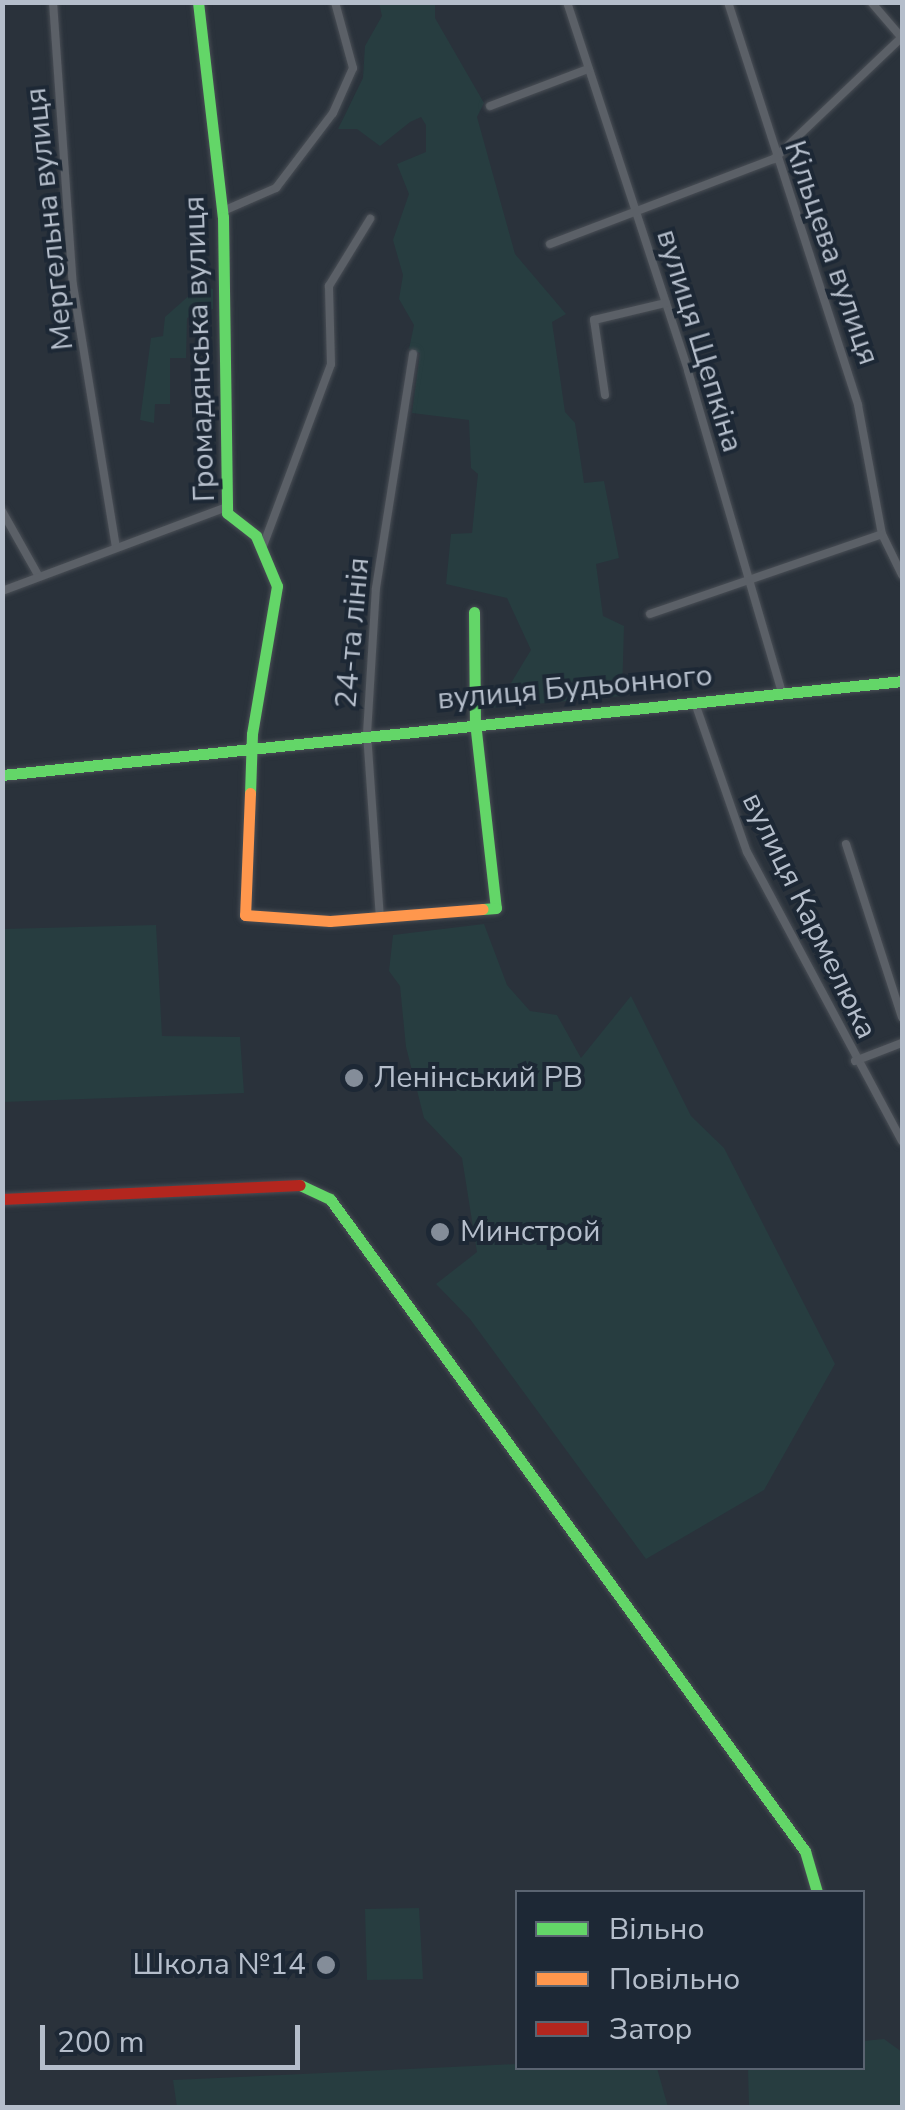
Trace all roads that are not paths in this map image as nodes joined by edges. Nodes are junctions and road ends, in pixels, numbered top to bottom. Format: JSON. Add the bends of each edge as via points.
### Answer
{"nodes":[{"id":1,"x":64,"y":2,"type":"edge"},
{"id":2,"x":198,"y":2,"type":"edge"},
{"id":3,"x":336,"y":2,"type":"edge"},
{"id":4,"x":566,"y":2,"type":"edge"},
{"id":5,"x":728,"y":2,"type":"edge"},
{"id":6,"x":871,"y":2,"type":"edge"},
{"id":7,"x":53,"y":3,"type":"edge"},
{"id":8,"x":902,"y":37,"type":"edge"},
{"id":9,"x":588,"y":68,"type":"junction"},
{"id":10,"x":490,"y":106,"type":"dead end"},
{"id":11,"x":774,"y":159,"type":"junction"},
{"id":12,"x":636,"y":210,"type":"junction"},
{"id":13,"x":223,"y":211,"type":"junction"},
{"id":14,"x":370,"y":219,"type":"dead end"},
{"id":15,"x":550,"y":244,"type":"dead end"},
{"id":16,"x":666,"y":303,"type":"junction"},
{"id":17,"x":413,"y":354,"type":"dead end"},
{"id":18,"x":605,"y":394,"type":"dead end"},
{"id":19,"x":227,"y":507,"type":"junction"},
{"id":20,"x":2,"y":511,"type":"edge"},
{"id":21,"x":882,"y":534,"type":"junction"},
{"id":22,"x":263,"y":546,"type":"junction"},
{"id":23,"x":116,"y":548,"type":"junction"},
{"id":24,"x":902,"y":574,"type":"edge"},
{"id":25,"x":38,"y":575,"type":"junction"},
{"id":26,"x":748,"y":584,"type":"junction"},
{"id":27,"x":2,"y":591,"type":"edge"},
{"id":28,"x":474,"y":612,"type":"dead end"},
{"id":29,"x":650,"y":614,"type":"dead end"},
{"id":30,"x":902,"y":681,"type":"edge"},
{"id":31,"x":782,"y":694,"type":"junction"},
{"id":32,"x":695,"y":702,"type":"junction"},
{"id":33,"x":475,"y":722,"type":"junction"},
{"id":34,"x":368,"y":734,"type":"junction"},
{"id":35,"x":252,"y":746,"type":"junction"},
{"id":36,"x":2,"y":775,"type":"edge"},
{"id":37,"x":846,"y":844,"type":"dead end"},
{"id":38,"x":380,"y":918,"type":"junction"},
{"id":39,"x":902,"y":1017,"type":"edge"},
{"id":40,"x":902,"y":1043,"type":"edge"},
{"id":41,"x":855,"y":1062,"type":"junction"},
{"id":42,"x":902,"y":1142,"type":"edge"},
{"id":43,"x":2,"y":1199,"type":"edge"},
{"id":44,"x":816,"y":1890,"type":"edge"}],
"edges":[{"from":1,"to":7,"type":"street"},
{"from":2,"to":13,"type":"street","name":"Громадянська вулиця"},
{"from":3,"to":13,"type":"street","via":[[353,68],[333,114],[276,188]]},
{"from":4,"to":9,"type":"street","name":"вулиця Щепкіна"},
{"from":5,"to":11,"type":"street","name":"Кільцева вулиця"},
{"from":6,"to":8,"type":"street"},
{"from":7,"to":23,"type":"street","name":"Мергельна вулиця","via":[[73,285]]},
{"from":8,"to":11,"type":"street"},
{"from":9,"to":10,"type":"street"},
{"from":9,"to":12,"type":"street","name":"вулиця Щепкіна"},
{"from":11,"to":12,"type":"street"},
{"from":11,"to":21,"type":"street","name":"Кільцева вулиця","via":[[858,405]]},
{"from":12,"to":15,"type":"street"},
{"from":12,"to":16,"type":"street","name":"вулиця Щепкіна"},
{"from":13,"to":19,"type":"street","name":"Громадянська вулиця"},
{"from":14,"to":22,"type":"street","via":[[329,286],[331,364]]},
{"from":16,"to":18,"type":"street","via":[[594,320]]},
{"from":16,"to":26,"type":"street","name":"вулиця Щепкіна"},
{"from":17,"to":34,"type":"street","name":"24-та лінія","via":[[376,588]]},
{"from":19,"to":22,"type":"street","name":"Громадянська вулиця"},
{"from":19,"to":23,"type":"street"},
{"from":20,"to":25,"type":"street"},
{"from":21,"to":24,"type":"street","name":"Кільцева вулиця"},
{"from":21,"to":26,"type":"street"},
{"from":22,"to":35,"type":"street","name":"Громадянська вулиця","via":[[277,586]]},
{"from":23,"to":25,"type":"street"},
{"from":25,"to":27,"type":"street"},
{"from":26,"to":29,"type":"street"},
{"from":26,"to":31,"type":"street","name":"вулиця Щепкіна"},
{"from":28,"to":33,"type":"street"},
{"from":30,"to":31,"type":"street","name":"вулиця Будьонного"},
{"from":31,"to":32,"type":"street","name":"вулиця Будьонного"},
{"from":32,"to":33,"type":"street","name":"вулиця Будьонного"},
{"from":32,"to":41,"type":"street","name":"вулиця Кармелюка","via":[[747,852]]},
{"from":33,"to":34,"type":"street","name":"вулиця Будьонного"},
{"from":33,"to":38,"type":"street","via":[[496,908]]},
{"from":34,"to":35,"type":"street","name":"вулиця Будьонного"},
{"from":34,"to":38,"type":"street","name":"24-та лінія"},
{"from":35,"to":36,"type":"street","name":"вулиця Будьонного"},
{"from":35,"to":38,"type":"street","name":"Громадянська вулиця","via":[[244,915],[293,922]]},
{"from":37,"to":39,"type":"street"},
{"from":40,"to":41,"type":"street"},
{"from":41,"to":42,"type":"street","name":"вулиця Кармелюка"},
{"from":43,"to":44,"type":"street","via":[[306,1185],[330,1198],[800,1844]]}]}
